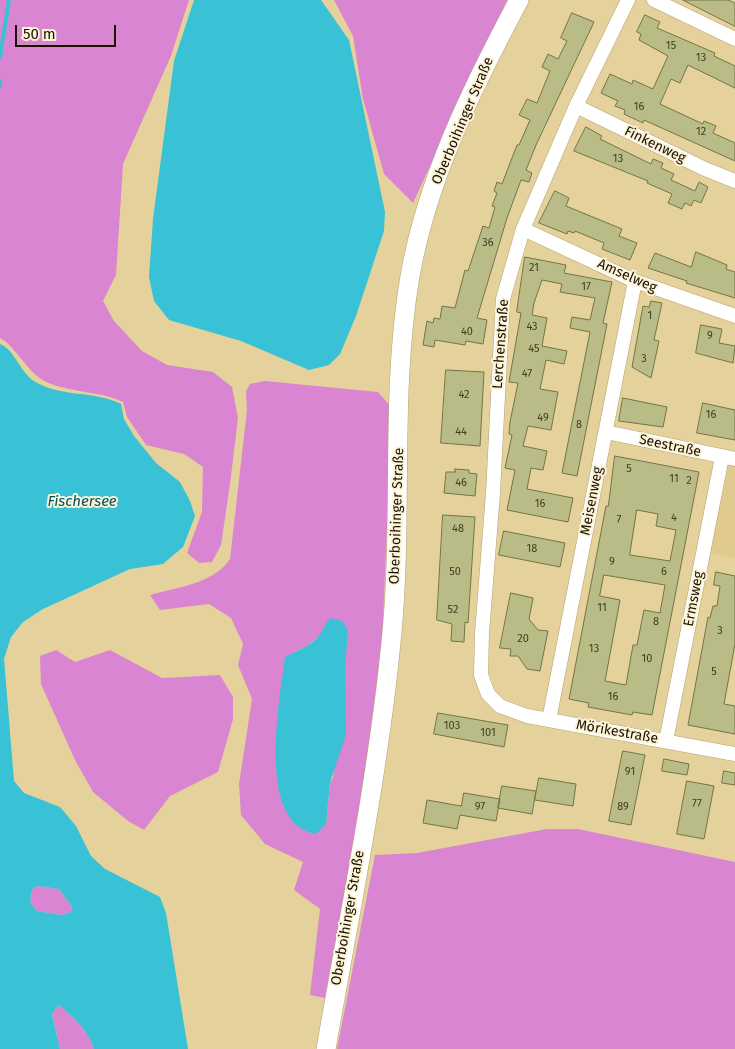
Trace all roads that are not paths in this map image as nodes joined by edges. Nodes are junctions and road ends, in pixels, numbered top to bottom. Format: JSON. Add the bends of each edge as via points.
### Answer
{"nodes":[{"id":1,"x":519,"y":0,"type":"edge"},
{"id":2,"x":628,"y":0,"type":"edge"},
{"id":3,"x":654,"y":0,"type":"edge"},
{"id":4,"x":735,"y":39,"type":"edge"},
{"id":5,"x":576,"y":106,"type":"junction"},
{"id":6,"x":735,"y":181,"type":"edge"},
{"id":7,"x":523,"y":229,"type":"junction"},
{"id":8,"x":635,"y":281,"type":"junction"},
{"id":9,"x":735,"y":316,"type":"edge"},
{"id":10,"x":606,"y":432,"type":"junction"},
{"id":11,"x":729,"y":458,"type":"edge"},
{"id":12,"x":500,"y":706,"type":"joint"},
{"id":13,"x":548,"y":720,"type":"junction"},
{"id":14,"x":666,"y":741,"type":"junction"},
{"id":15,"x":735,"y":754,"type":"edge"},
{"id":16,"x":326,"y":1049,"type":"edge"}],
"edges":[{"from":1,"to":16,"type":"main road","name":"Oberboihinger Straße","via":[[459,125],[425,214],[411,274],[404,318],[396,569],[386,683]]},
{"from":2,"to":5,"type":"street","name":"Lerchenstraße"},
{"from":3,"to":4,"type":"street"},
{"from":5,"to":6,"type":"street","name":"Finkenweg"},
{"from":5,"to":7,"type":"street","name":"Lerchenstraße"},
{"from":7,"to":8,"type":"street","name":"Amselweg"},
{"from":7,"to":12,"type":"street","name":"Lerchenstraße","via":[[503,299],[482,633],[481,675],[488,694]]},
{"from":8,"to":9,"type":"street","name":"Amselweg"},
{"from":8,"to":10,"type":"street","name":"Meisenweg"},
{"from":10,"to":11,"type":"street","name":"Seestraße"},
{"from":10,"to":13,"type":"street","name":"Meisenweg"},
{"from":11,"to":14,"type":"street","name":"Ermsweg"},
{"from":12,"to":13,"type":"street","name":"Mörikestraße"},
{"from":13,"to":14,"type":"street","name":"Mörikestraße"},
{"from":14,"to":15,"type":"street","name":"Mörikestraße"}]}
